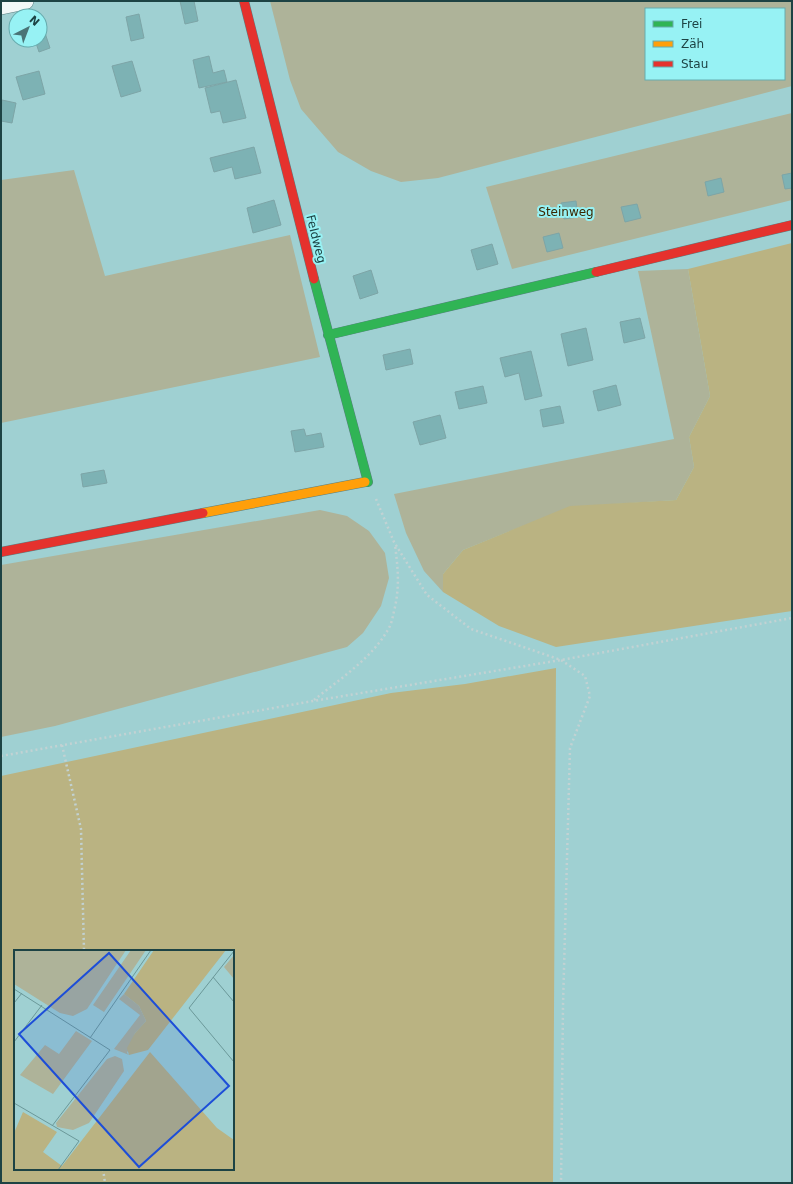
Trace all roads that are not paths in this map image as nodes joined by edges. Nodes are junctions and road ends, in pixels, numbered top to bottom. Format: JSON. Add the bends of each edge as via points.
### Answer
{"nodes":[{"id":1,"x":25,"y":1,"type":"edge"},
{"id":2,"x":244,"y":1,"type":"edge"},
{"id":3,"x":1,"y":6,"type":"edge"},
{"id":4,"x":792,"y":225,"type":"edge"},
{"id":5,"x":328,"y":335,"type":"junction"},
{"id":6,"x":1,"y":552,"type":"edge"}],
"edges":[{"from":1,"to":3,"type":"street"},
{"from":2,"to":5,"type":"street","name":"Feldweg"},
{"from":4,"to":5,"type":"street"},
{"from":5,"to":6,"type":"street","name":"Feldweg","via":[[368,482]]}]}
